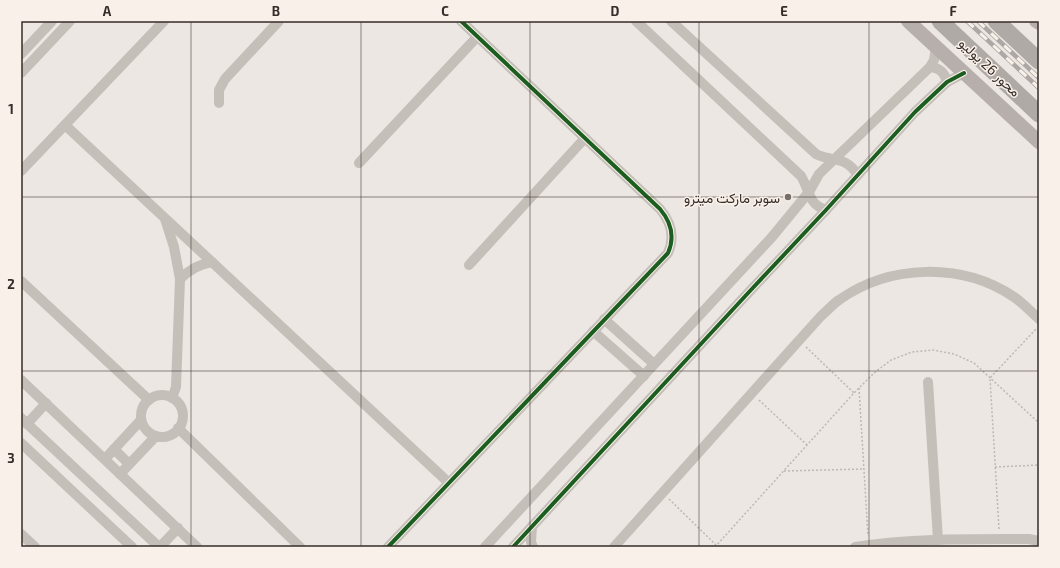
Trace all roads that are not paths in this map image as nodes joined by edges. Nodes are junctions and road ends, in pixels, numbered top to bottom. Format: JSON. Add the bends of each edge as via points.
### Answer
{"nodes":[{"id":1,"x":52,"y":21,"type":"edge"},
{"id":2,"x":70,"y":21,"type":"edge"},
{"id":3,"x":164,"y":21,"type":"edge"},
{"id":4,"x":279,"y":21,"type":"edge"},
{"id":5,"x":461,"y":21,"type":"edge"},
{"id":6,"x":636,"y":21,"type":"edge"},
{"id":7,"x":671,"y":21,"type":"edge"},
{"id":8,"x":908,"y":21,"type":"edge"},
{"id":9,"x":940,"y":21,"type":"edge"},
{"id":10,"x":996,"y":21,"type":"edge"},
{"id":11,"x":1036,"y":21,"type":"edge"},
{"id":12,"x":1039,"y":23,"type":"edge"},
{"id":13,"x":477,"y":36,"type":"junction"},
{"id":14,"x":936,"y":47,"type":"junction"},
{"id":15,"x":23,"y":51,"type":"edge"},
{"id":16,"x":36,"y":57,"type":"junction"},
{"id":17,"x":1039,"y":61,"type":"edge"},
{"id":18,"x":930,"y":67,"type":"junction"},
{"id":19,"x":21,"y":73,"type":"edge"},
{"id":20,"x":964,"y":73,"type":"junction"},
{"id":21,"x":947,"y":82,"type":"junction"},
{"id":22,"x":219,"y":103,"type":"dead end"},
{"id":23,"x":1039,"y":114,"type":"edge"},
{"id":24,"x":65,"y":125,"type":"junction"},
{"id":25,"x":585,"y":138,"type":"junction"},
{"id":26,"x":1039,"y":142,"type":"edge"},
{"id":27,"x":834,"y":159,"type":"junction"},
{"id":28,"x":359,"y":163,"type":"dead end"},
{"id":29,"x":21,"y":171,"type":"edge"},
{"id":30,"x":858,"y":175,"type":"junction"},
{"id":31,"x":809,"y":192,"type":"junction"},
{"id":32,"x":826,"y":210,"type":"junction"},
{"id":33,"x":164,"y":218,"type":"junction"},
{"id":34,"x":212,"y":262,"type":"junction"},
{"id":35,"x":468,"y":265,"type":"dead end"},
{"id":36,"x":180,"y":279,"type":"junction"},
{"id":37,"x":21,"y":281,"type":"edge"},
{"id":38,"x":604,"y":319,"type":"junction"},
{"id":39,"x":1039,"y":319,"type":"edge"},
{"id":40,"x":593,"y":331,"type":"junction"},
{"id":41,"x":654,"y":364,"type":"junction"},
{"id":42,"x":644,"y":376,"type":"junction"},
{"id":43,"x":21,"y":380,"type":"edge"},
{"id":44,"x":928,"y":382,"type":"dead end"},
{"id":45,"x":172,"y":398,"type":"junction"},
{"id":46,"x":148,"y":400,"type":"junction"},
{"id":47,"x":46,"y":403,"type":"junction"},
{"id":48,"x":141,"y":420,"type":"junction"},
{"id":49,"x":24,"y":421,"type":"edge"},
{"id":50,"x":178,"y":428,"type":"junction"},
{"id":51,"x":156,"y":436,"type":"junction"},
{"id":52,"x":21,"y":443,"type":"edge"},
{"id":53,"x":114,"y":449,"type":"junction"},
{"id":54,"x":105,"y":459,"type":"junction"},
{"id":55,"x":129,"y":464,"type":"junction"},
{"id":56,"x":120,"y":474,"type":"junction"},
{"id":57,"x":449,"y":483,"type":"junction"},
{"id":58,"x":532,"y":526,"type":"junction"},
{"id":59,"x":178,"y":528,"type":"junction"},
{"id":60,"x":21,"y":534,"type":"edge"},
{"id":61,"x":938,"y":540,"type":"junction"},
{"id":62,"x":1039,"y":541,"type":"edge"},
{"id":63,"x":34,"y":547,"type":"edge"},
{"id":64,"x":132,"y":547,"type":"edge"},
{"id":65,"x":159,"y":547,"type":"edge"},
{"id":66,"x":197,"y":547,"type":"edge"},
{"id":67,"x":300,"y":547,"type":"edge"},
{"id":68,"x":388,"y":547,"type":"edge"},
{"id":69,"x":485,"y":547,"type":"edge"},
{"id":70,"x":512,"y":547,"type":"edge"},
{"id":71,"x":533,"y":547,"type":"edge"},
{"id":72,"x":614,"y":547,"type":"edge"},
{"id":73,"x":855,"y":547,"type":"edge"}],
"edges":[{"from":1,"to":15,"type":"street"},
{"from":2,"to":16,"type":"street"},
{"from":3,"to":24,"type":"street"},
{"from":4,"to":22,"type":"street","via":[[224,79],[219,90]]},
{"from":5,"to":13,"type":"street"},
{"from":6,"to":31,"type":"street","via":[[801,176]]},
{"from":7,"to":27,"type":"street","via":[[816,154]]},
{"from":8,"to":14,"type":"main road"},
{"from":9,"to":23,"type":"highway","name":"محور 26 يوليو"},
{"from":10,"to":17,"type":"highway"},
{"from":11,"to":12,"type":"main road"},
{"from":13,"to":25,"type":"street"},
{"from":13,"to":28,"type":"street"},
{"from":14,"to":18,"type":"street"},
{"from":14,"to":20,"type":"main road"},
{"from":15,"to":16,"type":"street"},
{"from":16,"to":19,"type":"street"},
{"from":18,"to":21,"type":"street","via":[[940,70]]},
{"from":18,"to":27,"type":"street"},
{"from":20,"to":21,"type":"street"},
{"from":20,"to":26,"type":"main road"},
{"from":21,"to":30,"type":"street","via":[[915,112]]},
{"from":24,"to":29,"type":"street"},
{"from":24,"to":33,"type":"street"},
{"from":25,"to":35,"type":"street"},
{"from":25,"to":38,"type":"street","via":[[660,209],[668,219],[671,231],[668,253]]},
{"from":27,"to":30,"type":"street","via":[[846,162]]},
{"from":27,"to":31,"type":"street","via":[[819,174]]},
{"from":30,"to":32,"type":"street"},
{"from":31,"to":32,"type":"street","via":[[813,202]]},
{"from":31,"to":41,"type":"street","via":[[772,237]]},
{"from":32,"to":58,"type":"street"},
{"from":33,"to":34,"type":"street"},
{"from":33,"to":36,"type":"street","via":[[174,248]]},
{"from":34,"to":36,"type":"street","via":[[191,269]]},
{"from":34,"to":57,"type":"street"},
{"from":36,"to":45,"type":"street","via":[[176,387]]},
{"from":37,"to":46,"type":"street"},
{"from":38,"to":40,"type":"street"},
{"from":38,"to":41,"type":"street"},
{"from":39,"to":72,"type":"street","via":[[1014,297],[986,283],[957,274],[926,272],[895,275],[866,285],[839,300],[821,316]]},
{"from":40,"to":42,"type":"street"},
{"from":40,"to":57,"type":"street"},
{"from":41,"to":42,"type":"street"},
{"from":42,"to":69,"type":"street"},
{"from":43,"to":47,"type":"street"},
{"from":44,"to":61,"type":"street"},
{"from":45,"to":46,"type":"street","via":[[163,395]]},
{"from":45,"to":50,"type":"street","via":[[181,409],[181,422]]},
{"from":46,"to":48,"type":"street","via":[[142,409]]},
{"from":47,"to":49,"type":"street"},
{"from":47,"to":54,"type":"street"},
{"from":48,"to":51,"type":"street","via":[[144,427]]},
{"from":48,"to":53,"type":"street"},
{"from":49,"to":65,"type":"street"},
{"from":50,"to":51,"type":"street","via":[[165,437]]},
{"from":50,"to":67,"type":"street"},
{"from":51,"to":55,"type":"street"},
{"from":52,"to":64,"type":"street"},
{"from":53,"to":54,"type":"street"},
{"from":53,"to":55,"type":"street"},
{"from":54,"to":56,"type":"street"},
{"from":55,"to":56,"type":"street"},
{"from":56,"to":59,"type":"street"},
{"from":57,"to":68,"type":"street"},
{"from":58,"to":70,"type":"street"},
{"from":58,"to":71,"type":"street"},
{"from":59,"to":65,"type":"street"},
{"from":59,"to":66,"type":"street"},
{"from":60,"to":63,"type":"street"},
{"from":61,"to":62,"type":"street"},
{"from":61,"to":73,"type":"street"}]}
